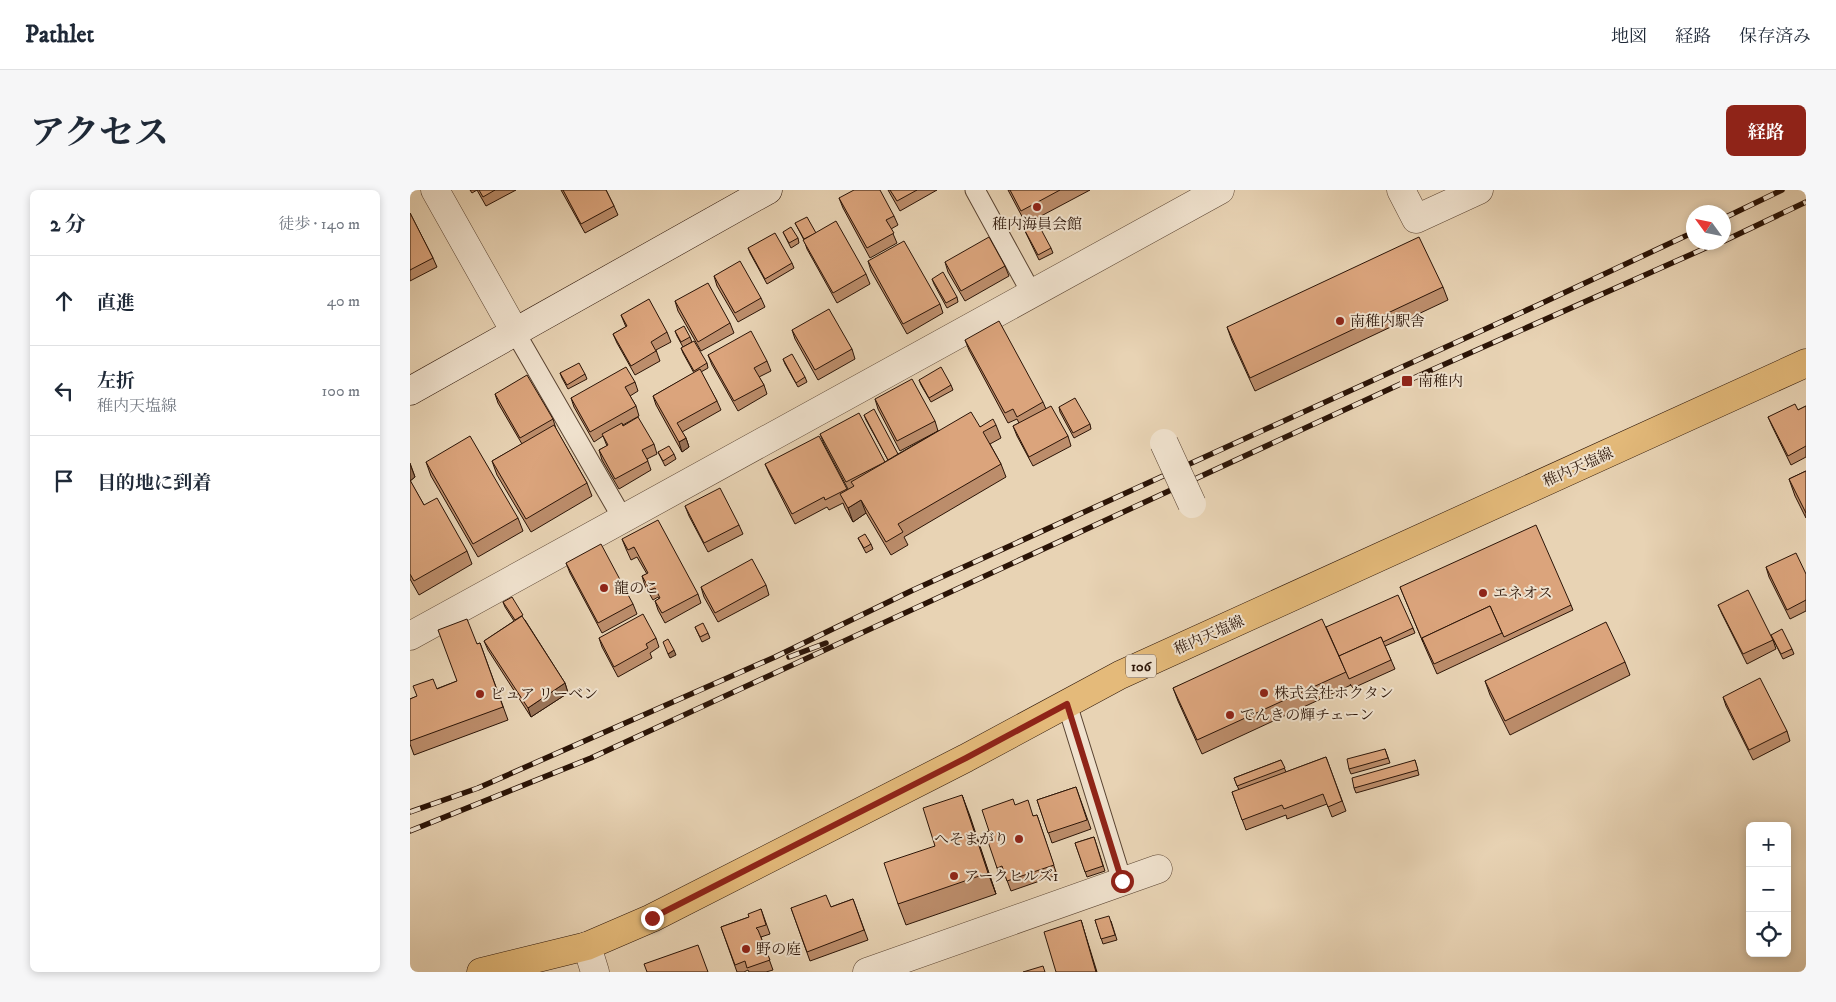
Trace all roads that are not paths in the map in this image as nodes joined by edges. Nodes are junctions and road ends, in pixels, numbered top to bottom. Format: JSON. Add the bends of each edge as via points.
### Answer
{"nodes":[{"id":1,"x":436,"y":190,"type":"edge"},
{"id":2,"x":768,"y":190,"type":"edge"},
{"id":3,"x":975,"y":190,"type":"edge"},
{"id":4,"x":1220,"y":190,"type":"edge"},
{"id":5,"x":1401,"y":190,"type":"edge"},
{"id":6,"x":1479,"y":190,"type":"edge"},
{"id":7,"x":1032,"y":294,"type":"junction"},
{"id":8,"x":515,"y":332,"type":"junction"},
{"id":9,"x":1806,"y":363,"type":"edge"},
{"id":10,"x":410,"y":391,"type":"edge"},
{"id":11,"x":1164,"y":443,"type":"dead end"},
{"id":12,"x":1192,"y":504,"type":"dead end"},
{"id":13,"x":623,"y":519,"type":"junction"},
{"id":14,"x":410,"y":636,"type":"edge"},
{"id":15,"x":1067,"y":704,"type":"junction"},
{"id":16,"x":1158,"y":869,"type":"dead end"},
{"id":17,"x":1122,"y":881,"type":"junction"},
{"id":18,"x":587,"y":946,"type":"junction"},
{"id":19,"x":481,"y":972,"type":"edge"},
{"id":20,"x":595,"y":972,"type":"edge"},
{"id":21,"x":867,"y":972,"type":"edge"}],
"edges":[{"from":1,"to":8,"type":"street"},
{"from":2,"to":8,"type":"street"},
{"from":3,"to":7,"type":"lane"},
{"from":4,"to":7,"type":"street"},
{"from":5,"to":6,"type":"street","via":[[1416,219]]},
{"from":7,"to":13,"type":"street"},
{"from":8,"to":10,"type":"street"},
{"from":8,"to":13,"type":"lane"},
{"from":9,"to":15,"type":"main road","name":"稚内天塩線","number":"106","via":[[1120,675]]},
{"from":11,"to":12,"type":"street","bridge":true},
{"from":13,"to":14,"type":"street"},
{"from":15,"to":17,"type":"lane"},
{"from":15,"to":18,"type":"main road","name":"稚内天塩線","number":"106","via":[[661,914]]},
{"from":16,"to":17,"type":"street"},
{"from":17,"to":21,"type":"street"},
{"from":18,"to":19,"type":"main road","name":"稚内天塩線","number":"106"},
{"from":18,"to":20,"type":"street"}]}
